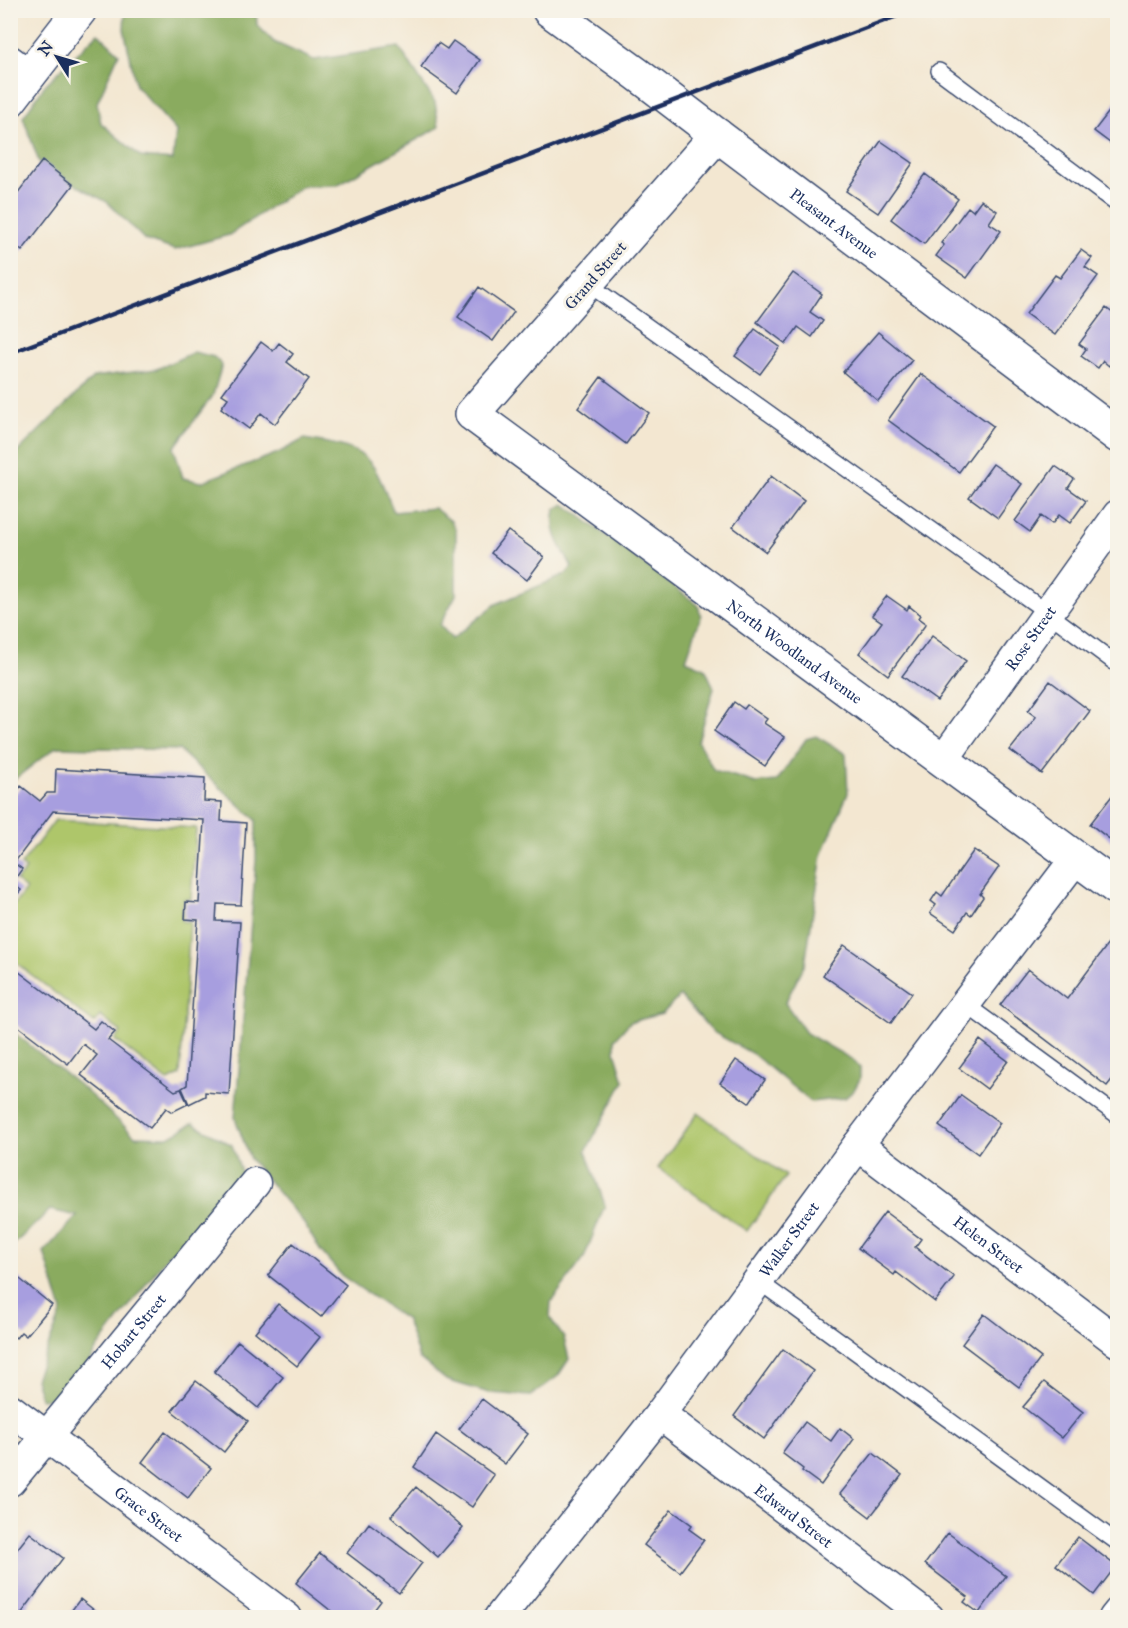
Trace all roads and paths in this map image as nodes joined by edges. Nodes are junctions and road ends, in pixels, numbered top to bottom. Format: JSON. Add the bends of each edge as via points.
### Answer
{"nodes":[{"id":1,"x":80,"y":10,"type":"edge"},
{"id":2,"x":549,"y":10,"type":"edge"},
{"id":3,"x":939,"y":71,"type":"dead end"},
{"id":4,"x":17,"y":79,"type":"edge"},
{"id":5,"x":717,"y":135,"type":"junction"},
{"id":6,"x":1118,"y":205,"type":"edge"},
{"id":7,"x":587,"y":283,"type":"junction"},
{"id":8,"x":472,"y":414,"type":"joint"},
{"id":9,"x":1118,"y":436,"type":"edge"},
{"id":10,"x":1118,"y":515,"type":"edge"},
{"id":11,"x":1048,"y":613,"type":"junction"},
{"id":12,"x":1118,"y":665,"type":"edge"},
{"id":13,"x":943,"y":760,"type":"junction"},
{"id":14,"x":1076,"y":858,"type":"junction"},
{"id":15,"x":1118,"y":889,"type":"edge"},
{"id":16,"x":965,"y":1004,"type":"junction"},
{"id":17,"x":1118,"y":1116,"type":"edge"},
{"id":18,"x":858,"y":1145,"type":"junction"},
{"id":19,"x":255,"y":1182,"type":"dead end"},
{"id":20,"x":758,"y":1281,"type":"junction"},
{"id":21,"x":1118,"y":1342,"type":"edge"},
{"id":22,"x":10,"y":1409,"type":"edge"},
{"id":23,"x":660,"y":1414,"type":"junction"},
{"id":24,"x":46,"y":1437,"type":"junction"},
{"id":25,"x":10,"y":1481,"type":"edge"},
{"id":26,"x":1118,"y":1543,"type":"edge"},
{"id":27,"x":1118,"y":1613,"type":"edge"},
{"id":28,"x":287,"y":1617,"type":"edge"},
{"id":29,"x":498,"y":1617,"type":"edge"},
{"id":30,"x":929,"y":1617,"type":"edge"},
{"id":31,"x":1114,"y":1617,"type":"edge"}],
"edges":[{"from":1,"to":4,"type":"street"},
{"from":2,"to":5,"type":"street","name":"Pleasant Avenue"},
{"from":3,"to":6,"type":"lane"},
{"from":5,"to":7,"type":"street","name":"Grand Street"},
{"from":5,"to":9,"type":"street","name":"Pleasant Avenue"},
{"from":7,"to":8,"type":"street","name":"Grand Street"},
{"from":7,"to":11,"type":"lane"},
{"from":8,"to":13,"type":"street","name":"North Woodland Avenue"},
{"from":10,"to":11,"type":"street","name":"Rose Street"},
{"from":11,"to":12,"type":"lane"},
{"from":11,"to":13,"type":"street","name":"Rose Street"},
{"from":13,"to":14,"type":"street","name":"North Woodland Avenue"},
{"from":14,"to":15,"type":"street","name":"North Woodland Avenue"},
{"from":14,"to":16,"type":"street","name":"Walker Street"},
{"from":16,"to":17,"type":"lane"},
{"from":16,"to":18,"type":"street","name":"Walker Street"},
{"from":18,"to":20,"type":"street","name":"Walker Street"},
{"from":18,"to":21,"type":"street","name":"Helen Street"},
{"from":19,"to":24,"type":"street","name":"Hobart Street"},
{"from":20,"to":23,"type":"street","name":"Walker Street"},
{"from":20,"to":26,"type":"lane"},
{"from":22,"to":24,"type":"street","name":"Grace Street"},
{"from":23,"to":29,"type":"street","name":"Walker Street"},
{"from":23,"to":30,"type":"street","name":"Edward Street"},
{"from":24,"to":25,"type":"street","name":"Hobart Street"},
{"from":24,"to":28,"type":"street","name":"Grace Street"},
{"from":27,"to":31,"type":"street"}]}
